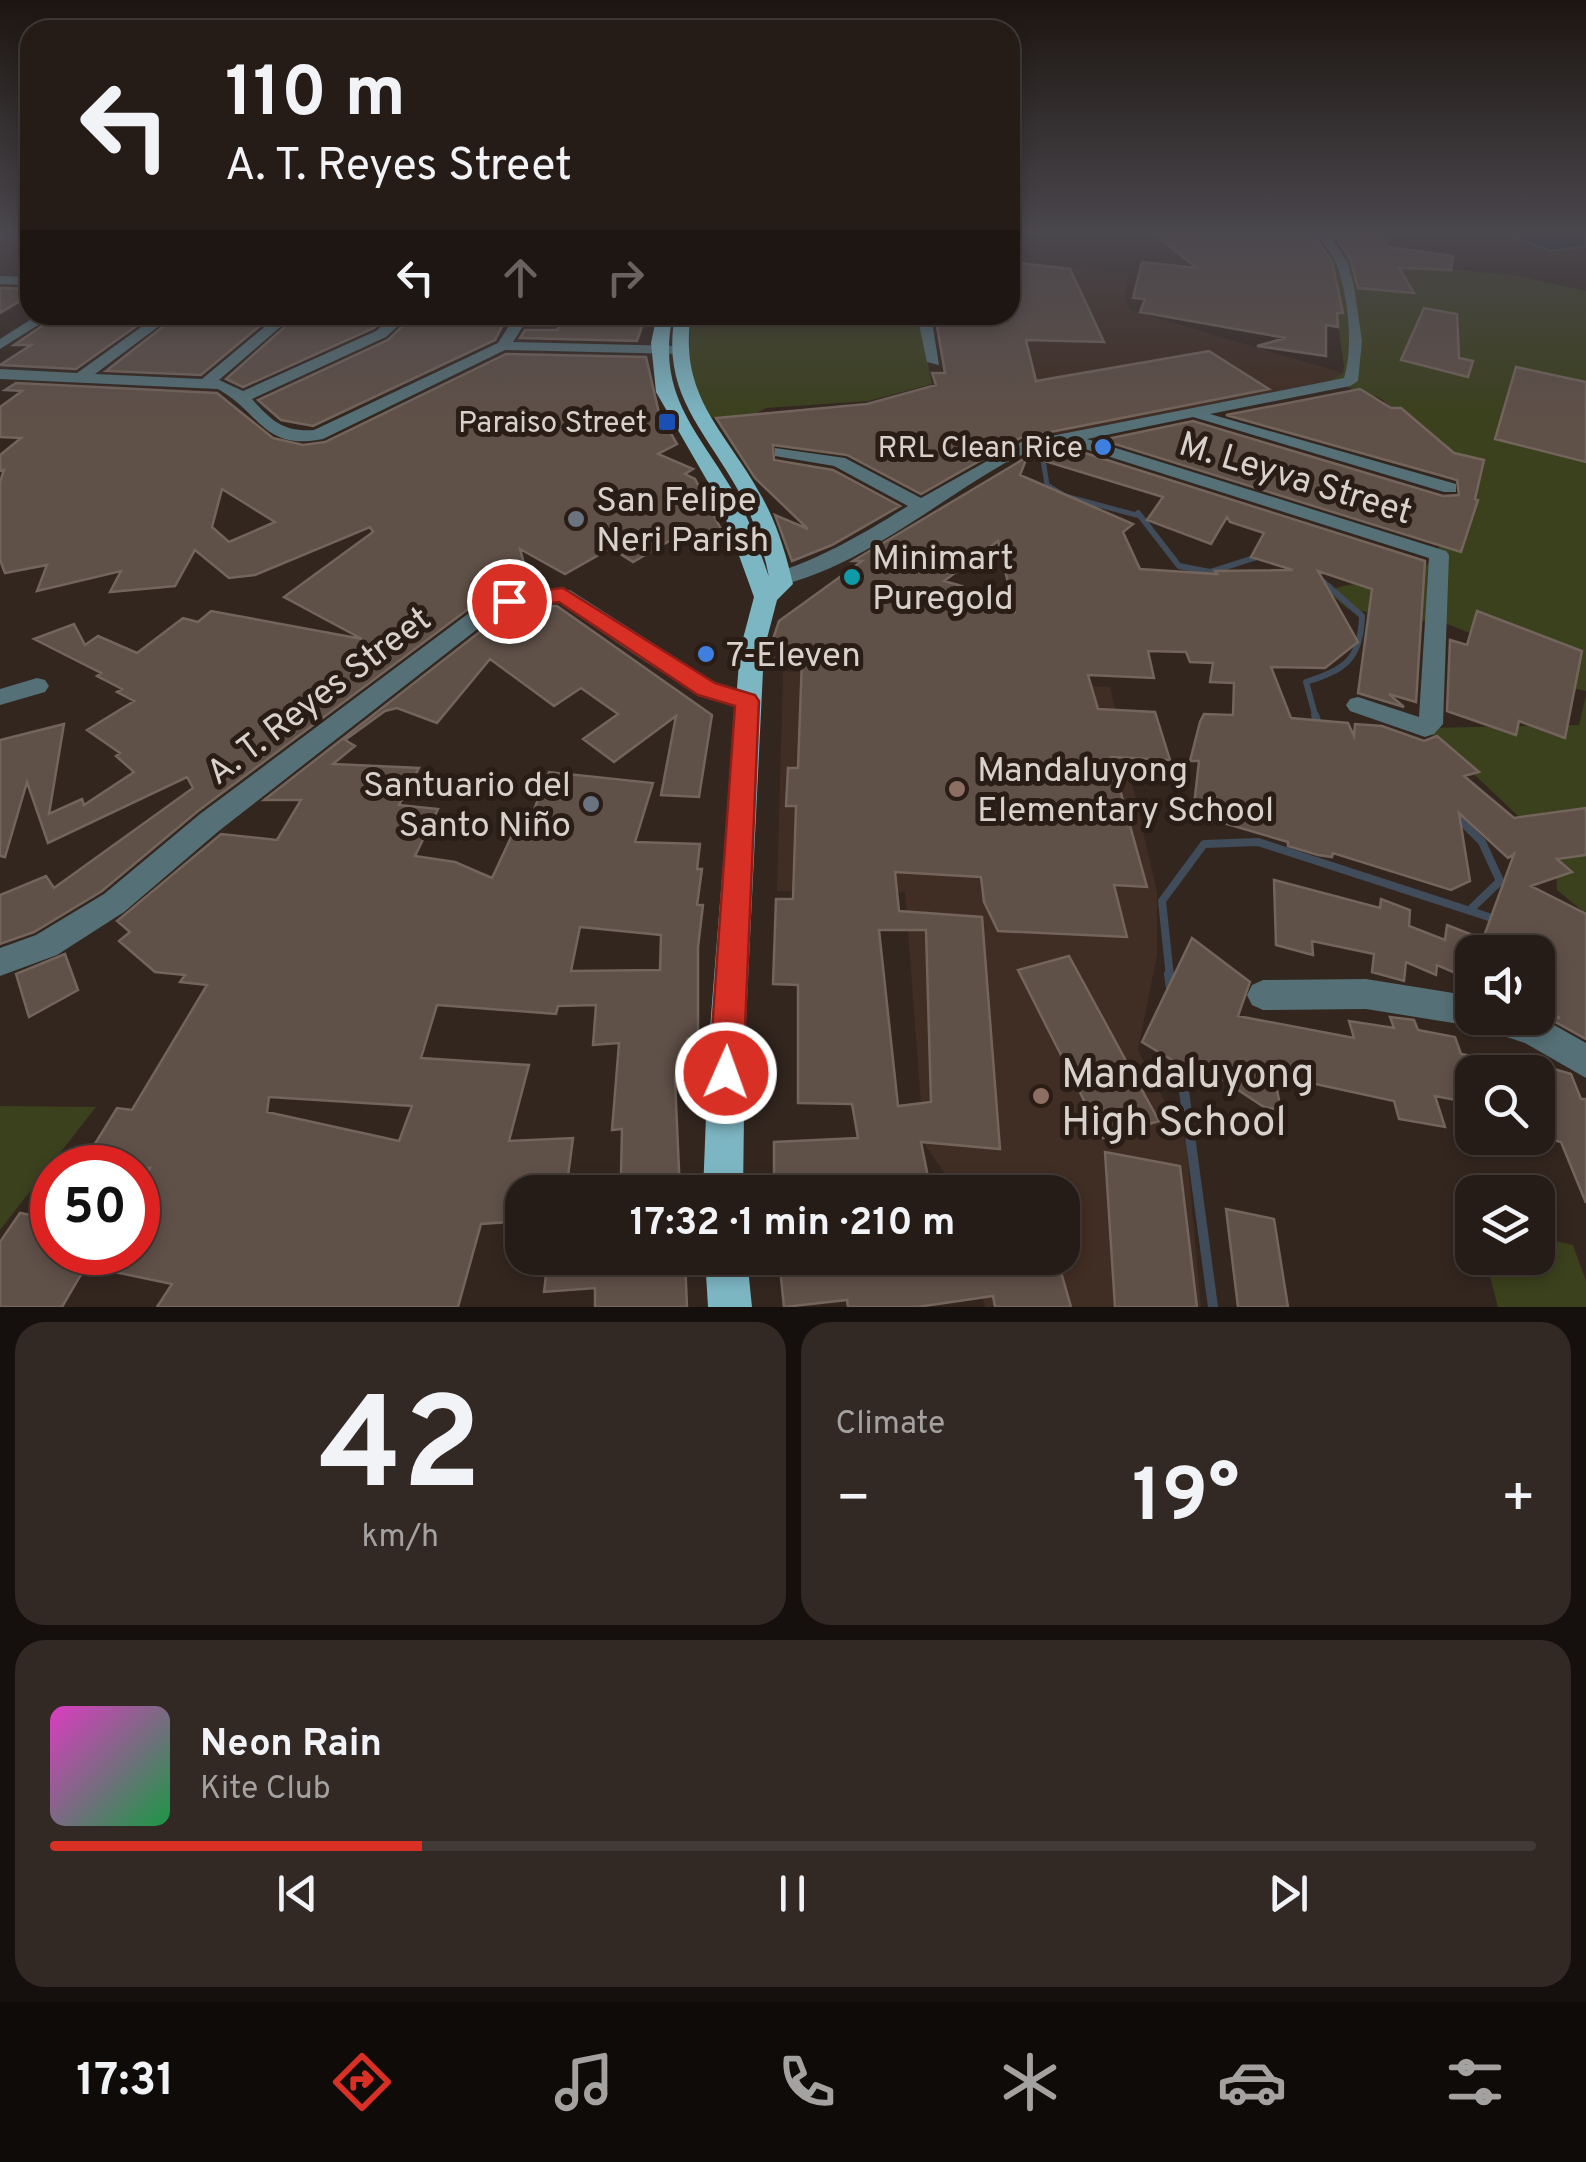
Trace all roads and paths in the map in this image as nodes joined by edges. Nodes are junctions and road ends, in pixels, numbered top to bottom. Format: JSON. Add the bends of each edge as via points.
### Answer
{"nodes":[{"id":1,"x":1347,"y":295,"type":"edge"},
{"id":2,"x":31,"y":325,"type":"edge"},
{"id":3,"x":154,"y":325,"type":"edge"},
{"id":4,"x":275,"y":325,"type":"edge"},
{"id":5,"x":391,"y":325,"type":"edge"},
{"id":6,"x":516,"y":325,"type":"edge"},
{"id":7,"x":663,"y":325,"type":"edge"},
{"id":8,"x":683,"y":325,"type":"edge"},
{"id":9,"x":926,"y":325,"type":"edge"},
{"id":10,"x":0,"y":344,"type":"edge"},
{"id":11,"x":503,"y":346,"type":"junction"},
{"id":12,"x":657,"y":350,"type":"junction"},
{"id":13,"x":679,"y":350,"type":"junction"},
{"id":14,"x":934,"y":362,"type":"dead end"},
{"id":15,"x":0,"y":374,"type":"edge"},
{"id":16,"x":82,"y":376,"type":"junction"},
{"id":17,"x":207,"y":383,"type":"junction"},
{"id":18,"x":241,"y":398,"type":"junction"},
{"id":19,"x":1197,"y":414,"type":"junction"},
{"id":20,"x":1070,"y":439,"type":"junction"},
{"id":21,"x":780,"y":452,"type":"dead end"},
{"id":22,"x":1450,"y":488,"type":"dead end"},
{"id":23,"x":919,"y":504,"type":"junction"},
{"id":24,"x":769,"y":588,"type":"junction"},
{"id":25,"x":37,"y":686,"type":"dead end"},
{"id":26,"x":0,"y":696,"type":"edge"},
{"id":27,"x":747,"y":701,"type":"junction"},
{"id":28,"x":1358,"y":705,"type":"dead end"},
{"id":29,"x":0,"y":962,"type":"edge"},
{"id":30,"x":1263,"y":994,"type":"dead end"},
{"id":31,"x":1455,"y":1008,"type":"edge"},
{"id":32,"x":1541,"y":1035,"type":"edge"},
{"id":33,"x":1586,"y":1062,"type":"edge"},
{"id":34,"x":723,"y":1175,"type":"edge"},
{"id":35,"x":727,"y":1275,"type":"edge"},
{"id":36,"x":730,"y":1307,"type":"edge"}],
"edges":[{"from":1,"to":19,"type":"street","via":[[1354,374],[1339,386]]},
{"from":2,"to":10,"type":"street"},
{"from":3,"to":16,"type":"street"},
{"from":4,"to":17,"type":"street"},
{"from":5,"to":18,"type":"street"},
{"from":6,"to":11,"type":"street"},
{"from":7,"to":12,"type":"main road"},
{"from":8,"to":13,"type":"main road"},
{"from":9,"to":14,"type":"street"},
{"from":11,"to":12,"type":"street"},
{"from":11,"to":18,"type":"street","via":[[317,435],[278,435]]},
{"from":12,"to":13,"type":"street"},
{"from":12,"to":24,"type":"main road","via":[[674,419],[731,504]]},
{"from":13,"to":24,"type":"main road","via":[[695,416],[754,502],[775,551]]},
{"from":15,"to":16,"type":"street"},
{"from":16,"to":17,"type":"street"},
{"from":17,"to":18,"type":"street"},
{"from":19,"to":20,"type":"street"},
{"from":19,"to":22,"type":"street"},
{"from":20,"to":23,"type":"street","via":[[993,459]]},
{"from":20,"to":28,"type":"street","name":"M. Leyva Street","via":[[1439,555],[1431,724],[1425,728]]},
{"from":21,"to":23,"type":"street","via":[[839,462]]},
{"from":23,"to":24,"type":"street"},
{"from":24,"to":27,"type":"main road"},
{"from":25,"to":26,"type":"street"},
{"from":27,"to":29,"type":"street","name":"A. T. Reyes Street","via":[[707,689],[563,595],[509,601],[336,723],[114,903],[46,945]]},
{"from":27,"to":34,"type":"main road"},
{"from":30,"to":31,"type":"street","via":[[1366,994]]},
{"from":32,"to":33,"type":"street"},
{"from":35,"to":36,"type":"main road"}]}
